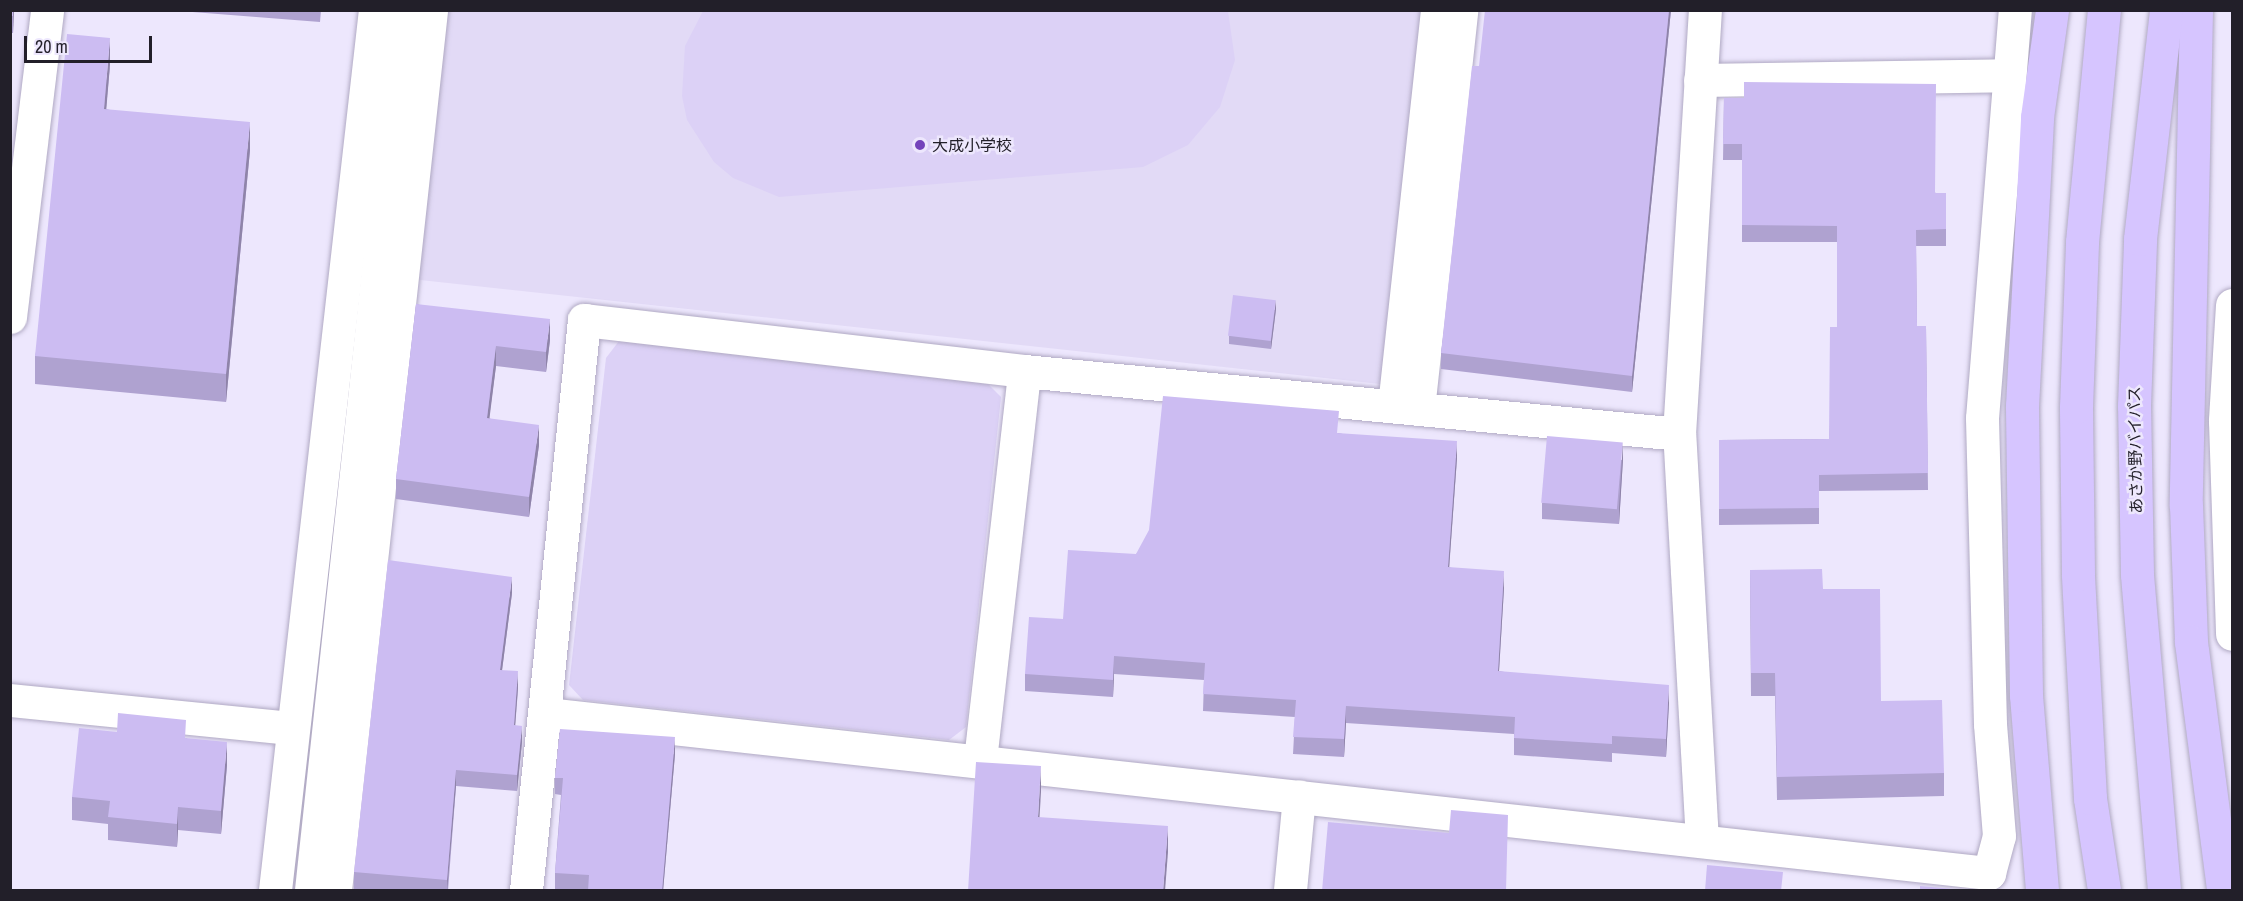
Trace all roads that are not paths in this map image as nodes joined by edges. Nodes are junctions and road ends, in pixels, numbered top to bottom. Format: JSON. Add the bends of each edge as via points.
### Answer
{"nodes":[{"id":1,"x":46,"y":10,"type":"edge"},
{"id":2,"x":375,"y":10,"type":"edge"},
{"id":3,"x":406,"y":10,"type":"edge"},
{"id":4,"x":431,"y":10,"type":"edge"},
{"id":5,"x":1437,"y":10,"type":"edge"},
{"id":6,"x":1461,"y":10,"type":"edge"},
{"id":7,"x":1705,"y":10,"type":"edge"},
{"id":8,"x":2015,"y":10,"type":"edge"},
{"id":9,"x":2052,"y":10,"type":"edge"},
{"id":10,"x":2104,"y":10,"type":"edge"},
{"id":11,"x":2166,"y":10,"type":"edge"},
{"id":12,"x":2196,"y":10,"type":"edge"},
{"id":13,"x":2007,"y":75,"type":"junction"},
{"id":14,"x":1700,"y":80,"type":"junction"},
{"id":15,"x":2232,"y":305,"type":"edge"},
{"id":16,"x":10,"y":316,"type":"edge"},
{"id":17,"x":1024,"y":370,"type":"junction"},
{"id":18,"x":1406,"y":408,"type":"junction"},
{"id":19,"x":1679,"y":434,"type":"junction"},
{"id":20,"x":2232,"y":634,"type":"edge"},
{"id":21,"x":10,"y":700,"type":"edge"},
{"id":22,"x":546,"y":714,"type":"junction"},
{"id":23,"x":292,"y":728,"type":"junction"},
{"id":24,"x":980,"y":760,"type":"junction"},
{"id":25,"x":1299,"y":796,"type":"junction"},
{"id":26,"x":1702,"y":841,"type":"junction"},
{"id":27,"x":275,"y":891,"type":"edge"},
{"id":28,"x":311,"y":891,"type":"edge"},
{"id":29,"x":335,"y":891,"type":"edge"},
{"id":30,"x":526,"y":891,"type":"edge"},
{"id":31,"x":1290,"y":891,"type":"edge"},
{"id":32,"x":2042,"y":891,"type":"edge"},
{"id":33,"x":2104,"y":891,"type":"edge"},
{"id":34,"x":2164,"y":891,"type":"edge"},
{"id":35,"x":2223,"y":891,"type":"edge"}],
"edges":[{"from":1,"to":16,"type":"street"},
{"from":2,"to":23,"type":"street"},
{"from":3,"to":28,"type":"street"},
{"from":4,"to":29,"type":"street"},
{"from":5,"to":18,"type":"street"},
{"from":6,"to":18,"type":"street"},
{"from":7,"to":14,"type":"street"},
{"from":8,"to":13,"type":"street"},
{"from":9,"to":32,"type":"highway","via":[[2037,117],[2022,418],[2026,695]]},
{"from":10,"to":33,"type":"highway","via":[[2082,242],[2076,407],[2078,573],[2090,798]]},
{"from":11,"to":34,"type":"highway","name":"あさか野バイパス","via":[[2140,239],[2134,406],[2137,573]]},
{"from":12,"to":35,"type":"highway","via":[[2186,517],[2191,642]]},
{"from":13,"to":14,"type":"street"},
{"from":13,"to":26,"type":"street","via":[[1982,418],[1990,724],[1999,836],[1989,873]]},
{"from":14,"to":19,"type":"street"},
{"from":15,"to":20,"type":"street","via":[[2225,421]]},
{"from":17,"to":18,"type":"street"},
{"from":17,"to":22,"type":"street","via":[[584,321]]},
{"from":17,"to":24,"type":"street"},
{"from":18,"to":19,"type":"street"},
{"from":19,"to":26,"type":"street"},
{"from":21,"to":23,"type":"street"},
{"from":22,"to":24,"type":"street"},
{"from":22,"to":30,"type":"street"},
{"from":23,"to":27,"type":"street"},
{"from":24,"to":25,"type":"street"},
{"from":25,"to":26,"type":"street"},
{"from":25,"to":31,"type":"street"}]}
